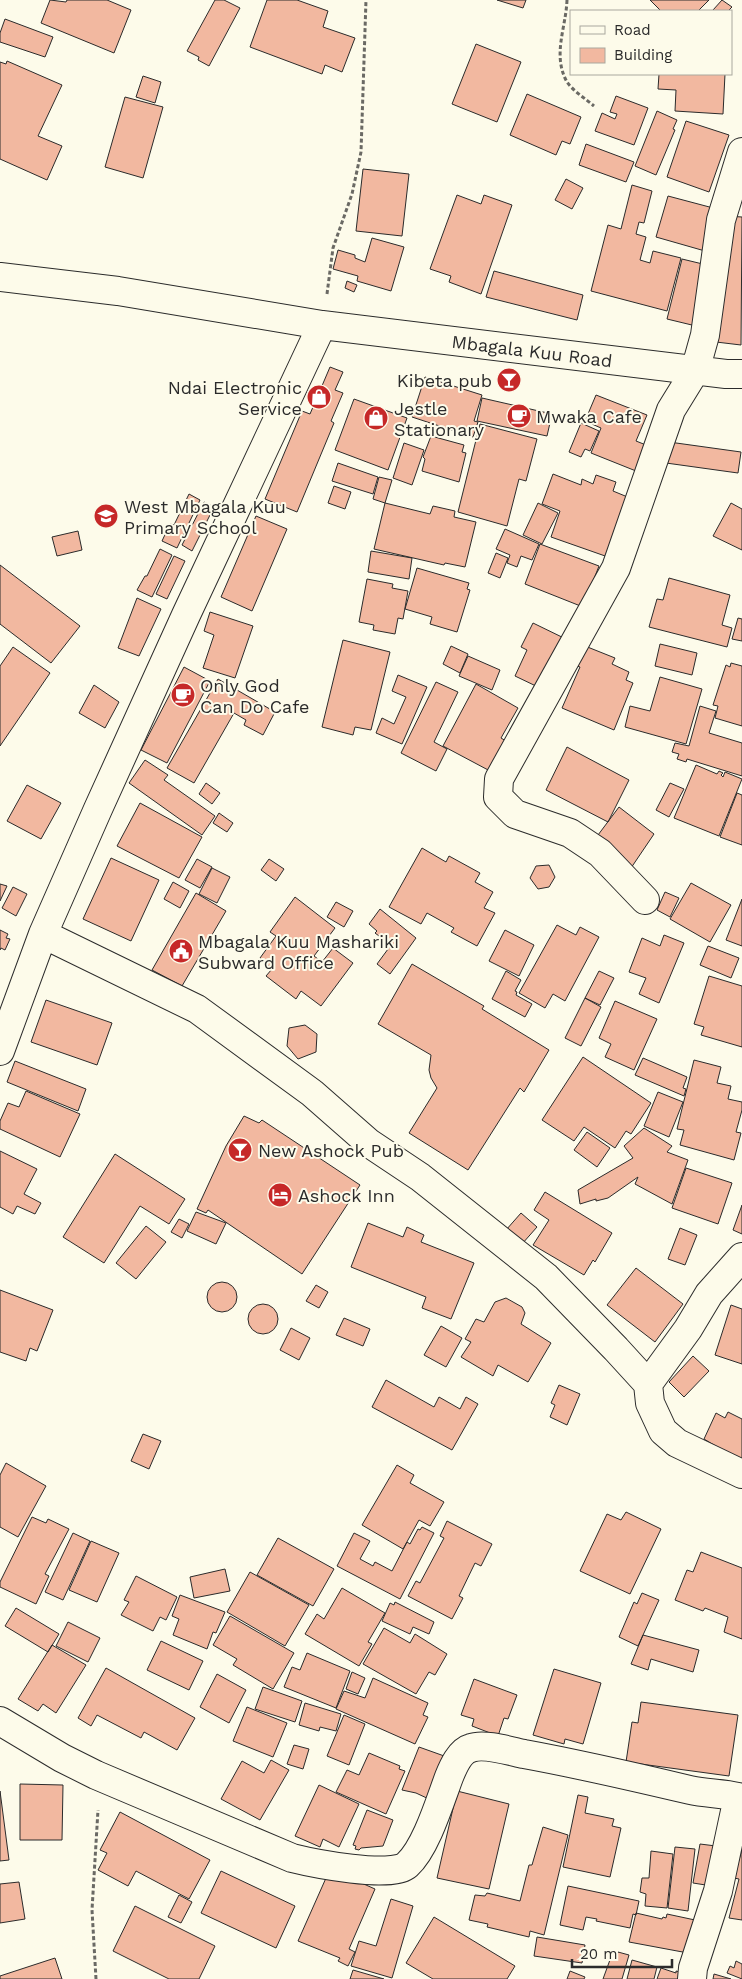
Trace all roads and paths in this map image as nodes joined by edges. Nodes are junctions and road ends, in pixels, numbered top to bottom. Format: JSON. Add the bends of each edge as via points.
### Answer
{"nodes":[{"id":1,"x":366,"y":0,"type":"edge"},
{"id":2,"x":567,"y":0,"type":"edge"},
{"id":3,"x":594,"y":106,"type":"dead end"},
{"id":4,"x":742,"y":152,"type":"edge"},
{"id":5,"x":0,"y":277,"type":"edge"},
{"id":6,"x":322,"y":325,"type":"junction"},
{"id":7,"x":695,"y":371,"type":"junction"},
{"id":8,"x":742,"y":374,"type":"edge"},
{"id":9,"x":645,"y":900,"type":"dead end"},
{"id":10,"x":43,"y":934,"type":"junction"},
{"id":11,"x":0,"y":1051,"type":"edge"},
{"id":12,"x":742,"y":1257,"type":"edge"},
{"id":13,"x":648,"y":1384,"type":"junction"},
{"id":14,"x":742,"y":1474,"type":"edge"},
{"id":15,"x":0,"y":1721,"type":"edge"},
{"id":16,"x":96,"y":1775,"type":"junction"},
{"id":17,"x":740,"y":1798,"type":"edge"},
{"id":18,"x":95,"y":1979,"type":"edge"},
{"id":19,"x":692,"y":1979,"type":"edge"}],
"edges":[{"from":1,"to":6,"type":"path","via":[[361,152],[352,194],[333,248]]},
{"from":2,"to":3,"type":"path","via":[[558,54],[568,83]]},
{"from":4,"to":7,"type":"street","via":[[721,220],[705,335]]},
{"from":5,"to":6,"type":"street","name":"Mbagala Kuu Road","via":[[118,291]]},
{"from":6,"to":7,"type":"street","name":"Mbagala Kuu Road"},
{"from":6,"to":10,"type":"street","via":[[182,623]]},
{"from":7,"to":8,"type":"street","name":"Mbagala Kuu Road"},
{"from":7,"to":9,"type":"street","via":[[672,410],[616,568],[499,779],[498,797],[515,814],[578,838],[600,853]]},
{"from":10,"to":11,"type":"street"},
{"from":10,"to":13,"type":"street","via":[[197,1008],[546,1277]]},
{"from":12,"to":13,"type":"street","via":[[709,1294]]},
{"from":13,"to":14,"type":"street","via":[[650,1403],[663,1431],[677,1443]]},
{"from":15,"to":16,"type":"street"},
{"from":16,"to":17,"type":"street","via":[[292,1858],[313,1864],[369,1870],[406,1866],[418,1850],[452,1770],[460,1756],[471,1748],[497,1749],[551,1759]]},
{"from":16,"to":18,"type":"path","via":[[99,1797],[92,1910]]},
{"from":17,"to":19,"type":"street","via":[[718,1891]]}]}
